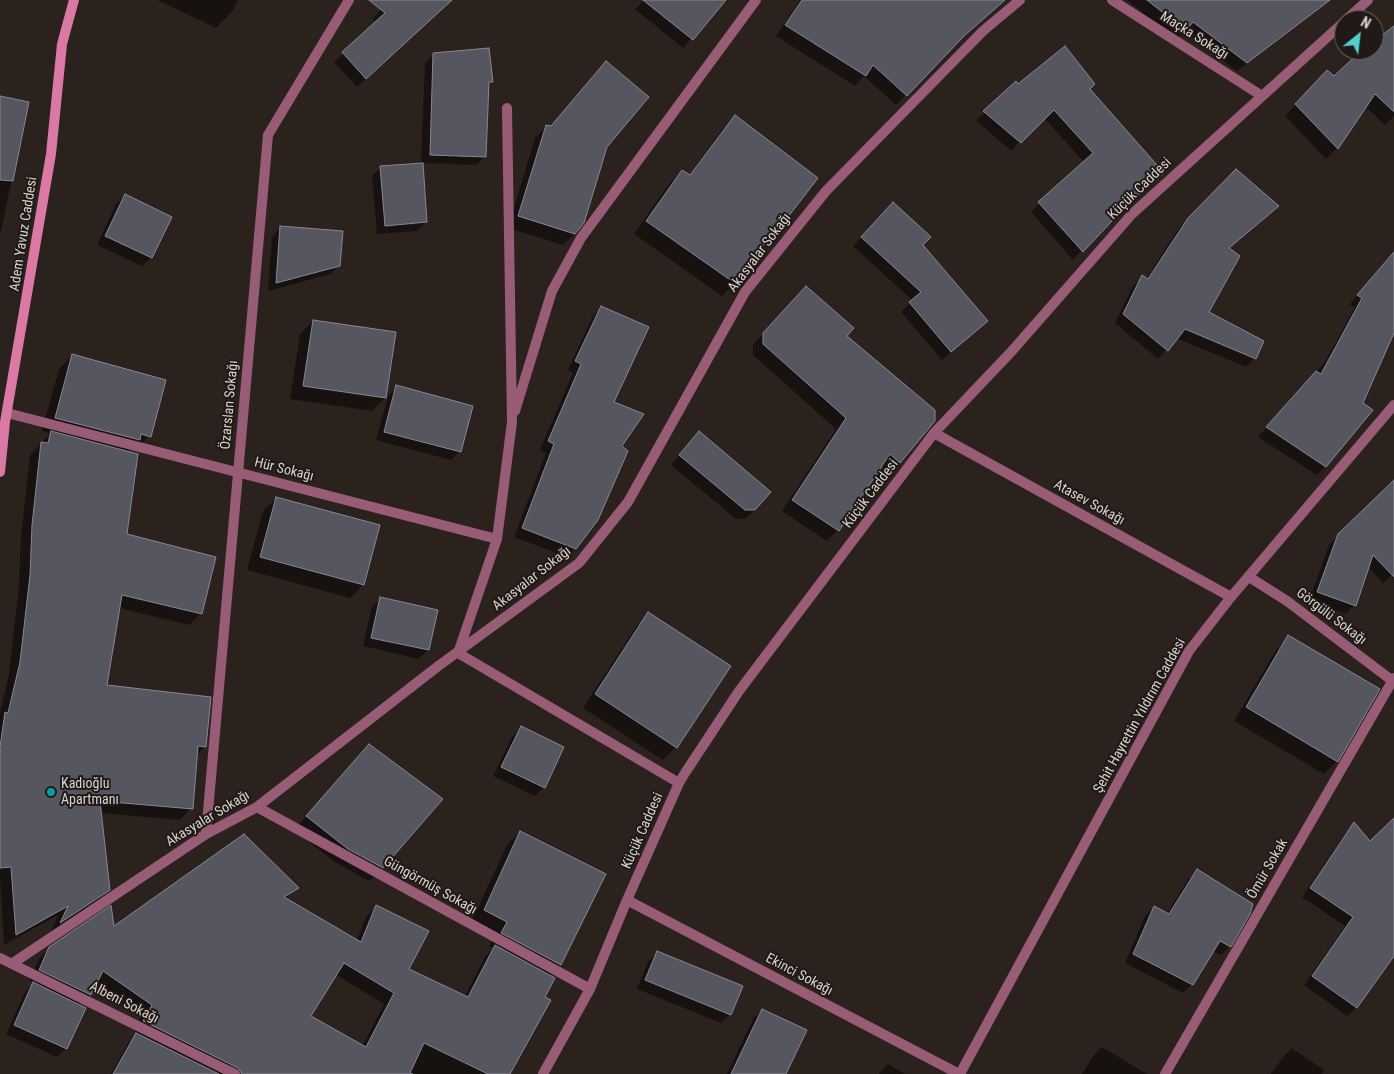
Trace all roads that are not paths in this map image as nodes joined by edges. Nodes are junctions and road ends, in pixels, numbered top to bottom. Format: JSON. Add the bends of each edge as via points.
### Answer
{"nodes":[{"id":1,"x":74,"y":0,"type":"edge"},
{"id":2,"x":349,"y":0,"type":"edge"},
{"id":3,"x":756,"y":0,"type":"edge"},
{"id":4,"x":1020,"y":0,"type":"edge"},
{"id":5,"x":1112,"y":0,"type":"edge"},
{"id":6,"x":1368,"y":0,"type":"edge"},
{"id":7,"x":1357,"y":10,"type":"edge"},
{"id":8,"x":1334,"y":31,"type":"edge"},
{"id":9,"x":1262,"y":96,"type":"junction"},
{"id":10,"x":507,"y":108,"type":"dead end"},
{"id":11,"x":1394,"y":405,"type":"edge"},
{"id":12,"x":4,"y":419,"type":"edge"},
{"id":13,"x":512,"y":422,"type":"junction"},
{"id":14,"x":934,"y":433,"type":"junction"},
{"id":15,"x":0,"y":472,"type":"edge"},
{"id":16,"x":238,"y":472,"type":"junction"},
{"id":17,"x":497,"y":539,"type":"junction"},
{"id":18,"x":1249,"y":577,"type":"junction"},
{"id":19,"x":1231,"y":598,"type":"junction"},
{"id":20,"x":458,"y":653,"type":"junction"},
{"id":21,"x":1393,"y":680,"type":"edge"},
{"id":22,"x":679,"y":783,"type":"junction"},
{"id":23,"x":257,"y":807,"type":"junction"},
{"id":24,"x":206,"y":834,"type":"junction"},
{"id":25,"x":626,"y":900,"type":"junction"},
{"id":26,"x":0,"y":958,"type":"edge"},
{"id":27,"x":13,"y":963,"type":"junction"},
{"id":28,"x":590,"y":988,"type":"junction"},
{"id":29,"x":235,"y":1074,"type":"edge"},
{"id":30,"x":543,"y":1074,"type":"edge"},
{"id":31,"x":959,"y":1074,"type":"edge"},
{"id":32,"x":1165,"y":1074,"type":"edge"}],
"edges":[{"from":1,"to":12,"type":"main road","name":"Adem Yavuz Caddesi","via":[[62,44],[51,154]]},
{"from":2,"to":16,"type":"street","name":"Özarslan Sokağı","via":[[268,135]]},
{"from":3,"to":13,"type":"street","via":[[581,238],[552,291]]},
{"from":4,"to":20,"type":"street","name":"Akasyalar Sokağı","via":[[983,31],[826,191],[745,292],[628,502],[579,563]]},
{"from":5,"to":9,"type":"street","name":"Maçka Sokağı"},
{"from":6,"to":7,"type":"street","name":"Küçük Caddesi"},
{"from":8,"to":9,"type":"street","name":"Küçük Caddesi"},
{"from":9,"to":14,"type":"street","name":"Küçük Caddesi","via":[[1132,214],[1011,352]]},
{"from":10,"to":13,"type":"street"},
{"from":11,"to":18,"type":"street","name":"Şehit Hayrettin Yıldırım Caddesi"},
{"from":12,"to":15,"type":"main road","name":"Adem Yavuz Caddesi"},
{"from":12,"to":16,"type":"street","name":"Hür Sokağı"},
{"from":13,"to":17,"type":"street"},
{"from":14,"to":19,"type":"street","name":"Atasev Sokağı"},
{"from":14,"to":22,"type":"street","name":"Küçük Caddesi","via":[[739,691]]},
{"from":16,"to":17,"type":"street","name":"Hür Sokağı"},
{"from":16,"to":24,"type":"street","name":"Özarslan Sokağı"},
{"from":17,"to":20,"type":"street"},
{"from":18,"to":19,"type":"street","name":"Şehit Hayrettin Yıldırım Caddesi"},
{"from":18,"to":21,"type":"street","name":"Görgülü Sokağı","via":[[1287,601]]},
{"from":19,"to":31,"type":"street","name":"Şehit Hayrettin Yıldırım Caddesi","via":[[1189,651]]},
{"from":20,"to":22,"type":"street"},
{"from":20,"to":23,"type":"street","name":"Akasyalar Sokağı"},
{"from":21,"to":32,"type":"street","name":"Ömür Sokak"},
{"from":22,"to":25,"type":"street","name":"Küçük Caddesi"},
{"from":23,"to":24,"type":"street","name":"Akasyalar Sokağı"},
{"from":23,"to":28,"type":"street","name":"Güngörmüş Sokağı"},
{"from":24,"to":27,"type":"street","name":"Akasyalar Sokağı"},
{"from":25,"to":28,"type":"street","name":"Küçük Caddesi"},
{"from":25,"to":31,"type":"street","name":"Ekinci Sokağı"},
{"from":26,"to":27,"type":"street","name":"Albeni Sokağı"},
{"from":27,"to":29,"type":"street","name":"Albeni Sokağı"},
{"from":28,"to":30,"type":"street","name":"Küçük Caddesi"}]}
